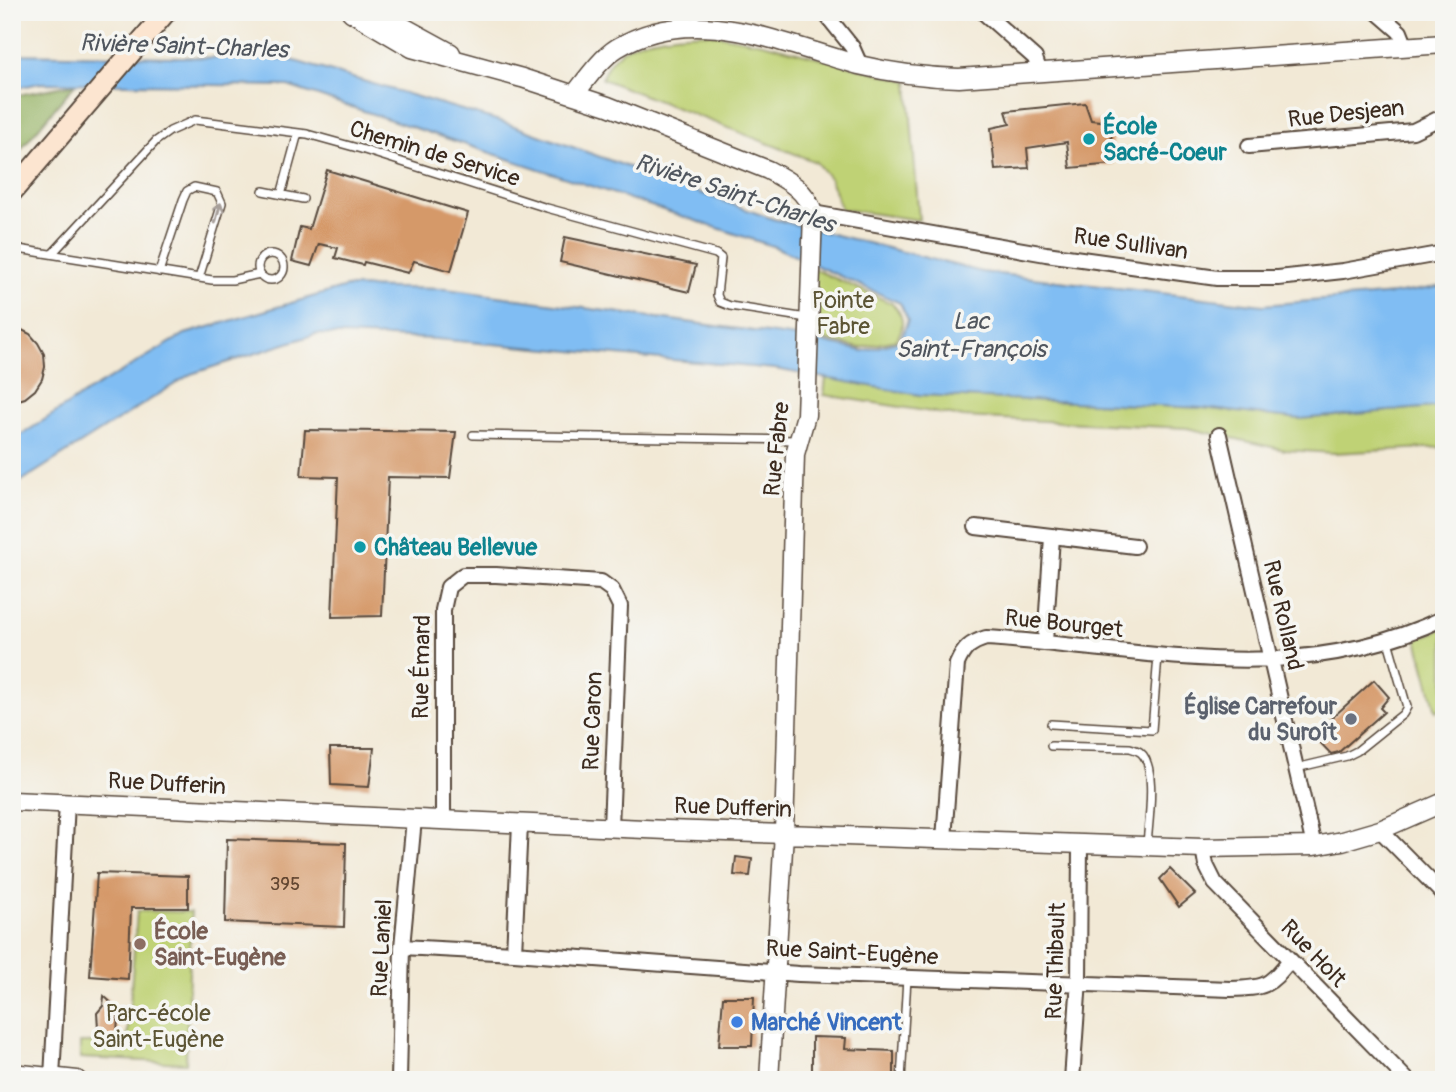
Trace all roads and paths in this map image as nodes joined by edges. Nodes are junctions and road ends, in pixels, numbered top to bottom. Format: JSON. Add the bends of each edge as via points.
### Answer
{"nodes":[{"id":1,"x":166,"y":12,"type":"edge"},
{"id":2,"x":824,"y":12,"type":"edge"},
{"id":3,"x":983,"y":12,"type":"edge"},
{"id":4,"x":1377,"y":12,"type":"edge"},
{"id":5,"x":362,"y":14,"type":"edge"},
{"id":6,"x":1444,"y":44,"type":"edge"},
{"id":7,"x":1406,"y":47,"type":"junction"},
{"id":8,"x":860,"y":65,"type":"junction"},
{"id":9,"x":1040,"y":73,"type":"junction"},
{"id":10,"x":574,"y":95,"type":"junction"},
{"id":11,"x":1444,"y":116,"type":"edge"},
{"id":12,"x":298,"y":133,"type":"junction"},
{"id":13,"x":1249,"y":146,"type":"dead end"},
{"id":14,"x":263,"y":191,"type":"dead end"},
{"id":15,"x":12,"y":192,"type":"edge"},
{"id":16,"x":281,"y":195,"type":"junction"},
{"id":17,"x":303,"y":199,"type":"dead end"},
{"id":18,"x":813,"y":213,"type":"junction"},
{"id":19,"x":12,"y":248,"type":"edge"},
{"id":20,"x":1444,"y":253,"type":"edge"},
{"id":21,"x":52,"y":254,"type":"junction"},
{"id":22,"x":159,"y":272,"type":"junction"},
{"id":23,"x":260,"y":274,"type":"dead end"},
{"id":24,"x":199,"y":278,"type":"junction"},
{"id":25,"x":808,"y":326,"type":"junction"},
{"id":26,"x":473,"y":435,"type":"dead end"},
{"id":27,"x":1219,"y":435,"type":"dead end"},
{"id":28,"x":799,"y":440,"type":"junction"},
{"id":29,"x":976,"y":527,"type":"dead end"},
{"id":30,"x":1052,"y":537,"type":"junction"},
{"id":31,"x":1135,"y":546,"type":"dead end"},
{"id":32,"x":619,"y":616,"type":"joint"},
{"id":33,"x":1444,"y":618,"type":"edge"},
{"id":34,"x":1388,"y":641,"type":"junction"},
{"id":35,"x":1045,"y":642,"type":"junction"},
{"id":36,"x":1158,"y":656,"type":"junction"},
{"id":37,"x":1271,"y":660,"type":"junction"},
{"id":38,"x":1051,"y":724,"type":"dead end"},
{"id":39,"x":1051,"y":746,"type":"dead end"},
{"id":40,"x":1296,"y":768,"type":"junction"},
{"id":41,"x":12,"y":801,"type":"edge"},
{"id":42,"x":1444,"y":802,"type":"edge"},
{"id":43,"x":67,"y":803,"type":"junction"},
{"id":44,"x":414,"y":819,"type":"junction"},
{"id":45,"x":443,"y":820,"type":"junction"},
{"id":46,"x":520,"y":824,"type":"junction"},
{"id":47,"x":611,"y":827,"type":"junction"},
{"id":48,"x":1380,"y":830,"type":"junction"},
{"id":49,"x":784,"y":833,"type":"junction"},
{"id":50,"x":944,"y":839,"type":"junction"},
{"id":51,"x":1080,"y":844,"type":"junction"},
{"id":52,"x":1147,"y":846,"type":"junction"},
{"id":53,"x":1314,"y":846,"type":"junction"},
{"id":54,"x":1202,"y":848,"type":"junction"},
{"id":55,"x":1444,"y":895,"type":"edge"},
{"id":56,"x":401,"y":947,"type":"junction"},
{"id":57,"x":514,"y":953,"type":"junction"},
{"id":58,"x":1289,"y":961,"type":"junction"},
{"id":59,"x":774,"y":971,"type":"junction"},
{"id":60,"x":907,"y":978,"type":"junction"},
{"id":61,"x":1079,"y":984,"type":"junction"},
{"id":62,"x":12,"y":1073,"type":"edge"},
{"id":63,"x":52,"y":1077,"type":"junction"},
{"id":64,"x":77,"y":1080,"type":"edge"},
{"id":65,"x":399,"y":1080,"type":"edge"},
{"id":66,"x":769,"y":1080,"type":"edge"},
{"id":67,"x":901,"y":1080,"type":"edge"},
{"id":68,"x":1072,"y":1080,"type":"edge"},
{"id":69,"x":1407,"y":1080,"type":"edge"}],
"edges":[{"from":1,"to":15,"type":"main road"},
{"from":2,"to":8,"type":"street"},
{"from":3,"to":9,"type":"street","via":[[1035,58]]},
{"from":4,"to":7,"type":"street","via":[[1400,32]]},
{"from":5,"to":10,"type":"street","via":[[430,41],[462,62]]},
{"from":6,"to":7,"type":"street"},
{"from":7,"to":9,"type":"street"},
{"from":8,"to":9,"type":"street","via":[[922,77]]},
{"from":8,"to":10,"type":"street","via":[[717,26],[685,28],[643,35],[615,49]]},
{"from":10,"to":18,"type":"street","via":[[768,170],[805,194]]},
{"from":11,"to":13,"type":"street","name":"Rue Desjean","via":[[1413,131]]},
{"from":12,"to":16,"type":"lane"},
{"from":12,"to":21,"type":"lane","name":"Chemin de Service","via":[[214,121],[181,125],[156,141]]},
{"from":12,"to":25,"type":"lane","name":"Chemin de Service","via":[[716,254],[721,258],[720,302]]},
{"from":14,"to":16,"type":"lane"},
{"from":16,"to":17,"type":"lane"},
{"from":18,"to":20,"type":"street","name":"Rue Sullivan","via":[[1217,278],[1343,271]]},
{"from":18,"to":25,"type":"street","name":"Rue Fabre"},
{"from":19,"to":21,"type":"lane"},
{"from":21,"to":22,"type":"lane"},
{"from":22,"to":24,"type":"lane"},
{"from":24,"to":22,"type":"lane","one_way":true,"via":[[222,203],[217,192],[194,187],[183,200]]},
{"from":23,"to":24,"type":"lane","via":[[232,280]]},
{"from":25,"to":28,"type":"street","name":"Rue Fabre","via":[[806,415]]},
{"from":26,"to":28,"type":"lane"},
{"from":27,"to":37,"type":"street","name":"Rue Rolland"},
{"from":28,"to":49,"type":"street","name":"Rue Fabre"},
{"from":29,"to":30,"type":"street"},
{"from":30,"to":31,"type":"street"},
{"from":30,"to":35,"type":"street"},
{"from":32,"to":45,"type":"street","name":"Rue Émard","via":[[612,590],[601,582],[463,575],[448,587],[443,610]]},
{"from":32,"to":47,"type":"street","name":"Rue Caron"},
{"from":33,"to":34,"type":"street","name":"Rue Bourget"},
{"from":34,"to":37,"type":"street","name":"Rue Bourget"},
{"from":34,"to":40,"type":"lane","via":[[1408,707],[1404,714],[1347,757]]},
{"from":35,"to":36,"type":"street","name":"Rue Bourget"},
{"from":35,"to":50,"type":"street","name":"Rue Bourget","via":[[986,638],[963,650],[957,664]]},
{"from":36,"to":37,"type":"street","name":"Rue Bourget"},
{"from":36,"to":38,"type":"lane","via":[[1152,730]]},
{"from":37,"to":40,"type":"street","name":"Rue Rolland"},
{"from":39,"to":52,"type":"lane","via":[[1140,752],[1151,780]]},
{"from":40,"to":53,"type":"street","name":"Rue Rolland"},
{"from":41,"to":43,"type":"street","name":"Rue Dufferin"},
{"from":42,"to":48,"type":"street","name":"Rue Dufferin"},
{"from":43,"to":44,"type":"street","name":"Rue Dufferin"},
{"from":43,"to":63,"type":"street"},
{"from":44,"to":45,"type":"street","name":"Rue Dufferin"},
{"from":44,"to":56,"type":"street","name":"Rue Laniel"},
{"from":45,"to":46,"type":"street","name":"Rue Dufferin"},
{"from":46,"to":47,"type":"street","name":"Rue Dufferin"},
{"from":46,"to":57,"type":"street"},
{"from":47,"to":49,"type":"street","name":"Rue Dufferin"},
{"from":48,"to":53,"type":"street","name":"Rue Dufferin"},
{"from":48,"to":55,"type":"street"},
{"from":49,"to":50,"type":"street","name":"Rue Dufferin"},
{"from":49,"to":59,"type":"street","name":"Rue Fabre"},
{"from":50,"to":51,"type":"street","name":"Rue Dufferin"},
{"from":51,"to":52,"type":"street","name":"Rue Dufferin"},
{"from":51,"to":61,"type":"street","name":"Rue Thibault"},
{"from":52,"to":54,"type":"street","name":"Rue Dufferin"},
{"from":53,"to":54,"type":"street","name":"Rue Dufferin"},
{"from":54,"to":58,"type":"street","name":"Rue Holt","via":[[1215,883]]},
{"from":56,"to":57,"type":"street","name":"Rue Saint-Eugène"},
{"from":56,"to":65,"type":"street","name":"Rue Laniel"},
{"from":57,"to":59,"type":"street","name":"Rue Saint-Eugène"},
{"from":58,"to":61,"type":"street","name":"Rue Saint-Eugène","via":[[1270,983],[1250,988]]},
{"from":58,"to":69,"type":"street","name":"Rue Holt"},
{"from":59,"to":60,"type":"street","name":"Rue Saint-Eugène"},
{"from":59,"to":66,"type":"street","name":"Rue Fabre"},
{"from":60,"to":61,"type":"street","name":"Rue Saint-Eugène"},
{"from":60,"to":67,"type":"lane"},
{"from":61,"to":68,"type":"street","name":"Rue Thibault"},
{"from":62,"to":63,"type":"street"},
{"from":63,"to":64,"type":"street"}]}
